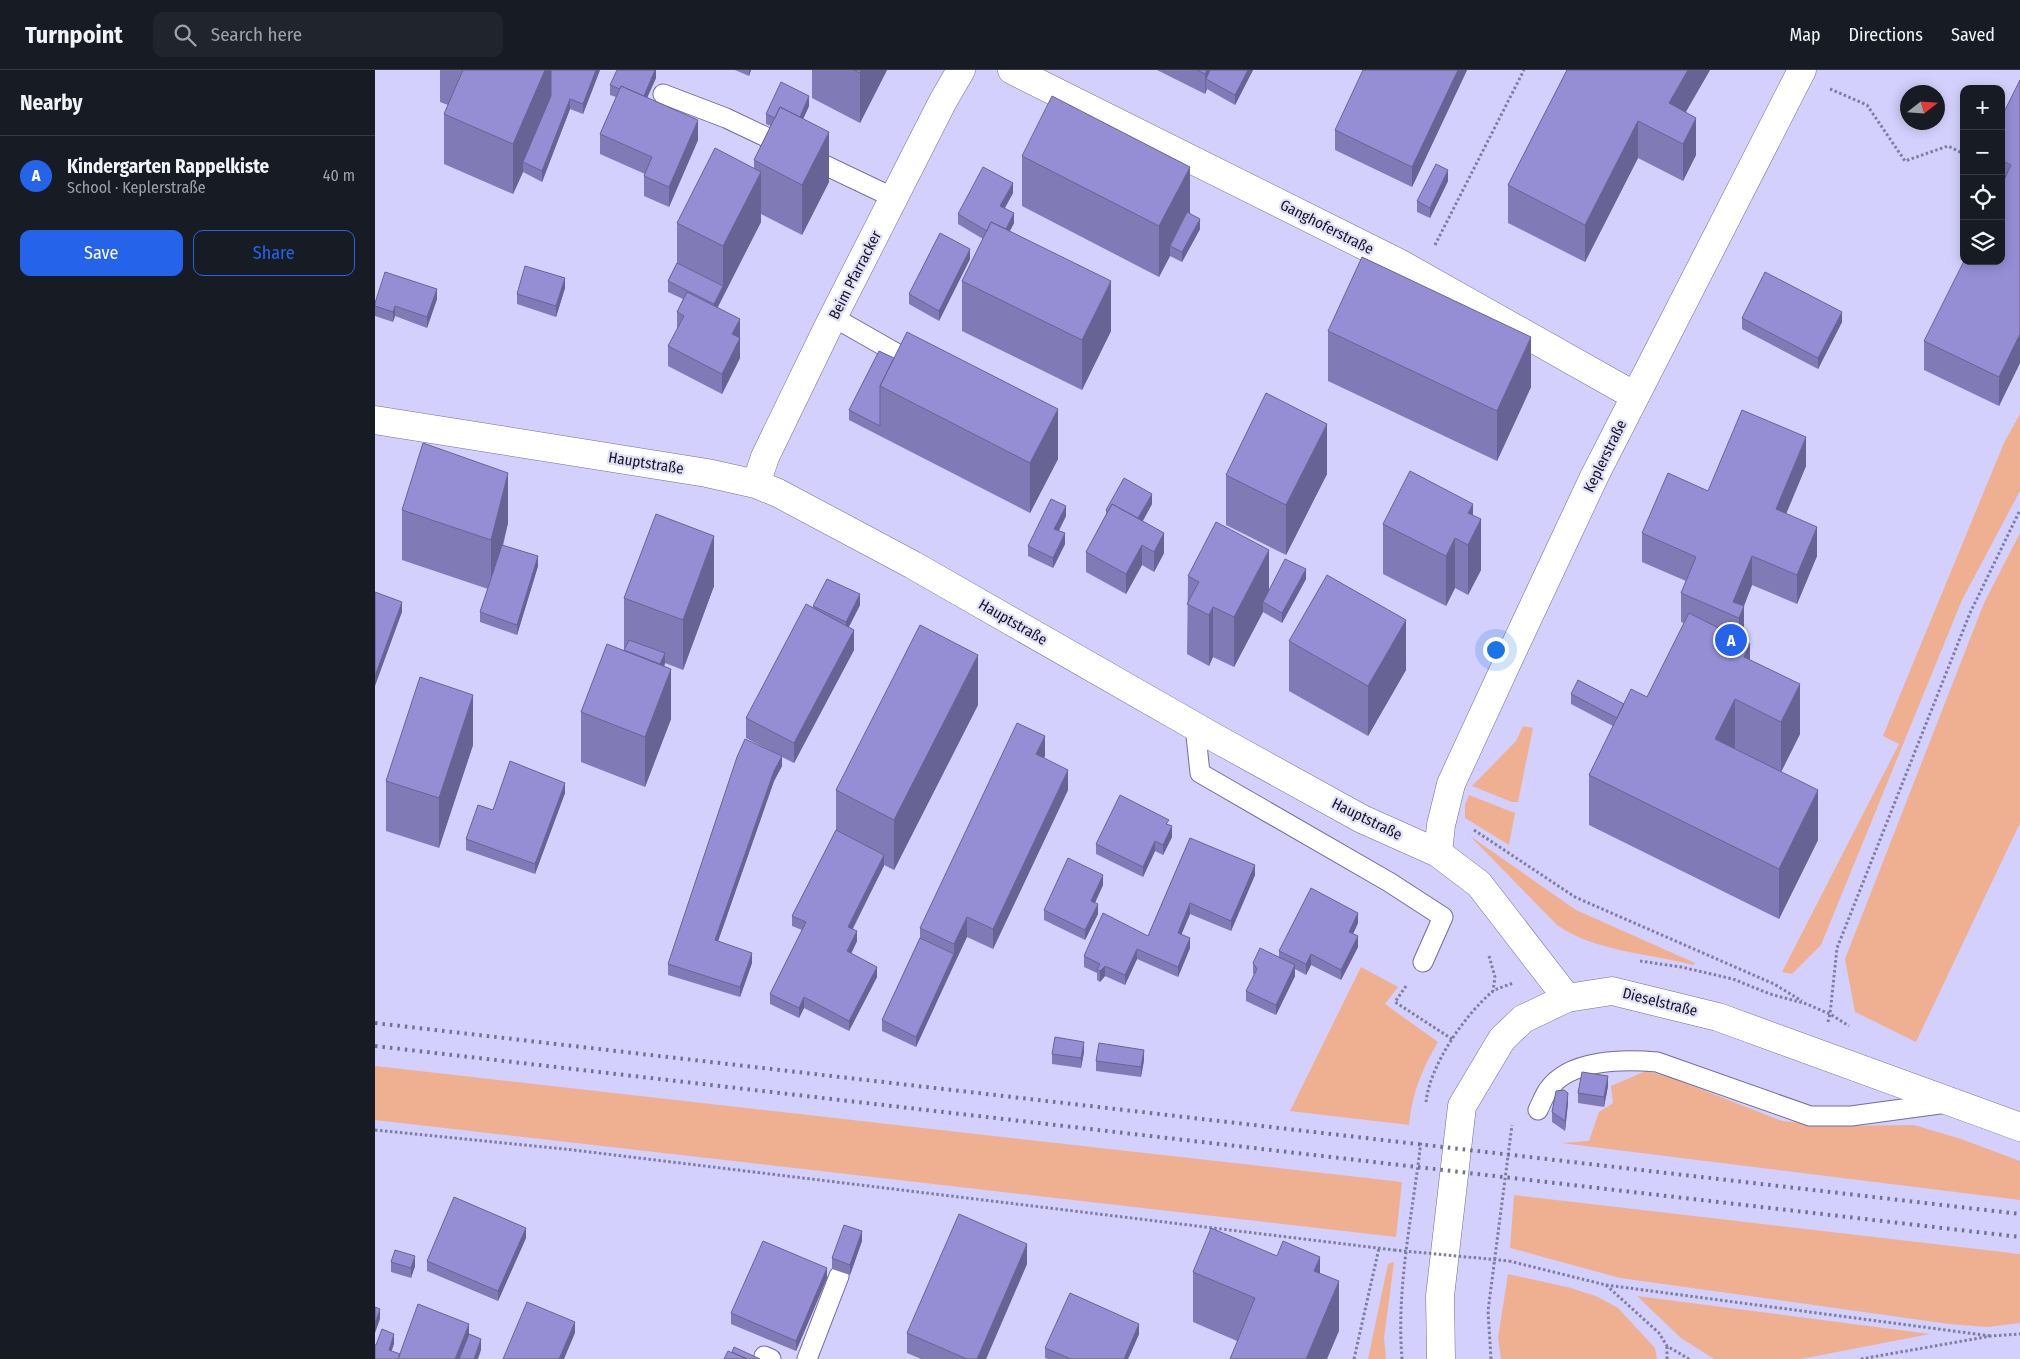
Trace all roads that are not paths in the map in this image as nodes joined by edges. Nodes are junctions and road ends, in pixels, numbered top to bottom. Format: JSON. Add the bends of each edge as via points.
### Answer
{"nodes":[{"id":1,"x":961,"y":70,"type":"edge"},
{"id":2,"x":1012,"y":70,"type":"edge"},
{"id":3,"x":1801,"y":73,"type":"edge"},
{"id":4,"x":663,"y":94,"type":"dead end"},
{"id":5,"x":894,"y":198,"type":"junction"},
{"id":6,"x":833,"y":317,"type":"junction"},
{"id":7,"x":936,"y":375,"type":"edge"},
{"id":8,"x":1635,"y":396,"type":"junction"},
{"id":9,"x":375,"y":420,"type":"edge"},
{"id":10,"x":756,"y":484,"type":"junction"},
{"id":11,"x":1195,"y":726,"type":"junction"},
{"id":12,"x":1438,"y":853,"type":"junction"},
{"id":13,"x":1423,"y":962,"type":"dead end"},
{"id":14,"x":1567,"y":998,"type":"junction"},
{"id":15,"x":1953,"y":1102,"type":"junction"},
{"id":16,"x":1537,"y":1110,"type":"dead end"},
{"id":17,"x":2020,"y":1128,"type":"edge"},
{"id":18,"x":839,"y":1276,"type":"dead end"},
{"id":19,"x":807,"y":1359,"type":"edge"},
{"id":20,"x":1441,"y":1359,"type":"edge"}],
"edges":[{"from":1,"to":5,"type":"street","name":"Beim Pfarracker"},
{"from":2,"to":8,"type":"street","name":"Ganghoferstraße","via":[[1420,274]]},
{"from":3,"to":8,"type":"street","name":"Keplerstraße"},
{"from":4,"to":5,"type":"lane","via":[[726,118]]},
{"from":5,"to":6,"type":"street","name":"Beim Pfarracker"},
{"from":6,"to":7,"type":"lane"},
{"from":6,"to":10,"type":"street","name":"Beim Pfarracker","via":[[765,457]]},
{"from":8,"to":12,"type":"street","name":"Keplerstraße","via":[[1451,784]]},
{"from":9,"to":10,"type":"street","name":"Hauptstraße","via":[[707,473]]},
{"from":10,"to":11,"type":"street","name":"Hauptstraße","via":[[913,565]]},
{"from":11,"to":12,"type":"street","name":"Hauptstraße","via":[[1362,819]]},
{"from":11,"to":13,"type":"lane","via":[[1200,773],[1389,882],[1443,917]]},
{"from":12,"to":14,"type":"street","name":"Hauptstraße","via":[[1479,884]]},
{"from":14,"to":15,"type":"street","name":"Dieselstraße","via":[[1612,991],[1718,1016]]},
{"from":14,"to":20,"type":"street","name":"Dieselstraße","via":[[1523,1019],[1503,1039],[1462,1106],[1440,1296]]},
{"from":15,"to":16,"type":"lane","via":[[1851,1116],[1810,1116],[1657,1062],[1639,1060],[1596,1064],[1570,1071],[1549,1088]]},
{"from":15,"to":17,"type":"street","name":"Dieselstraße"},
{"from":18,"to":19,"type":"lane"}]}
